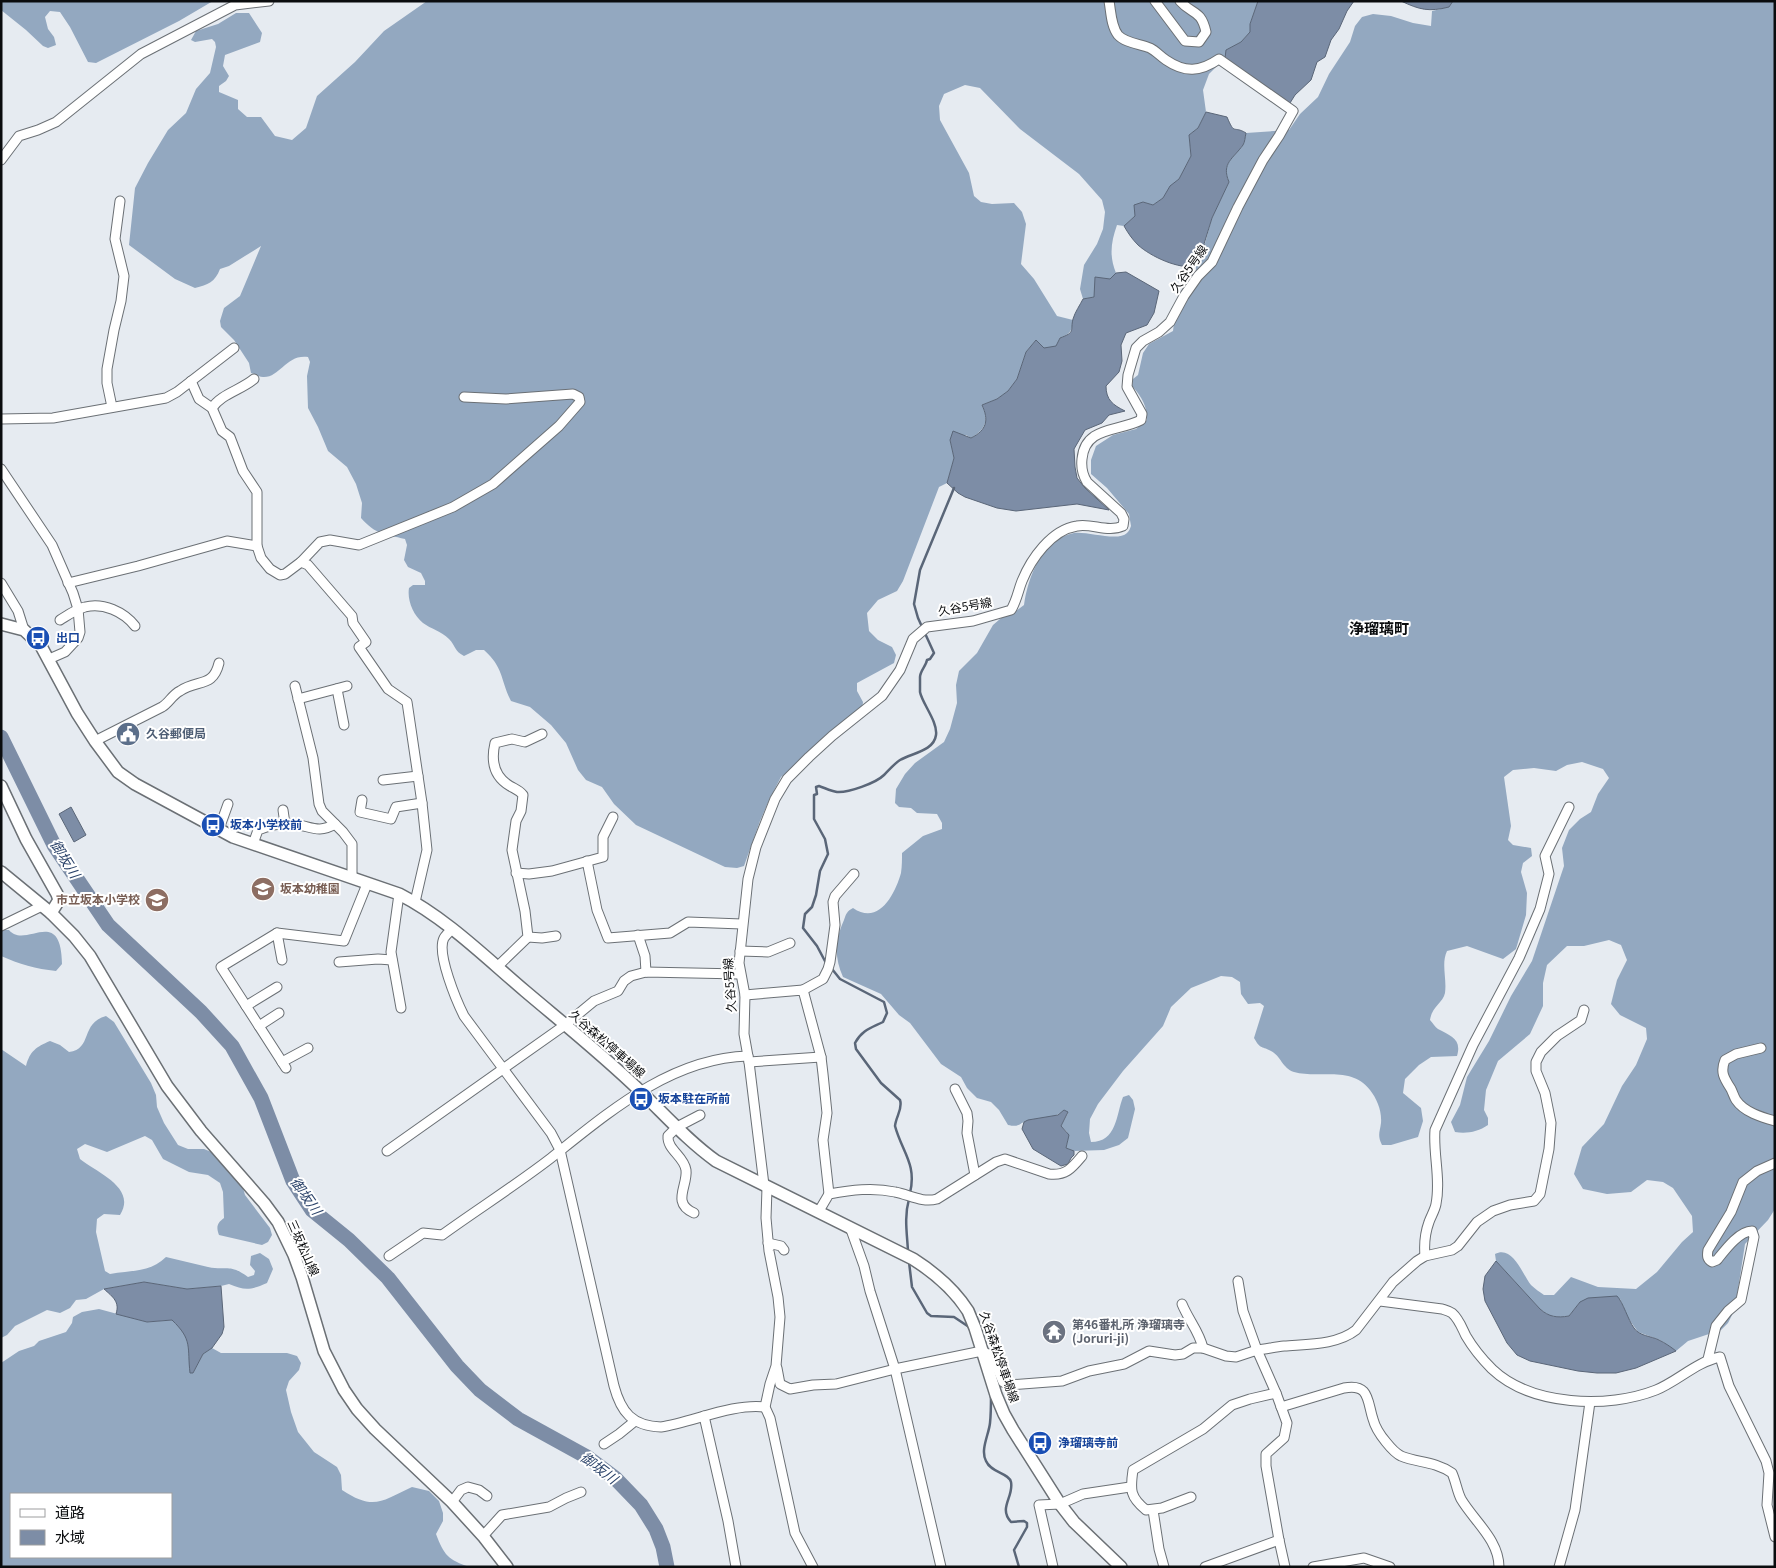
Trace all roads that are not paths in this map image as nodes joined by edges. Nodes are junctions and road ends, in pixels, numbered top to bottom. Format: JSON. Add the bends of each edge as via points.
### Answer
{"nodes":[{"id":1,"x":269,"y":1,"type":"edge"},
{"id":2,"x":1109,"y":1,"type":"edge"},
{"id":3,"x":1155,"y":1,"type":"edge"},
{"id":4,"x":1180,"y":1,"type":"edge"},
{"id":5,"x":1,"y":160,"type":"edge"},
{"id":6,"x":120,"y":201,"type":"dead end"},
{"id":7,"x":234,"y":348,"type":"dead end"},
{"id":8,"x":254,"y":379,"type":"dead end"},
{"id":9,"x":191,"y":381,"type":"junction"},
{"id":10,"x":464,"y":397,"type":"dead end"},
{"id":11,"x":112,"y":407,"type":"junction"},
{"id":12,"x":212,"y":408,"type":"junction"},
{"id":13,"x":1,"y":419,"type":"edge"},
{"id":14,"x":1,"y":469,"type":"edge"},
{"id":15,"x":257,"y":546,"type":"junction"},
{"id":16,"x":301,"y":562,"type":"junction"},
{"id":17,"x":1,"y":583,"type":"edge"},
{"id":18,"x":68,"y":583,"type":"junction"},
{"id":19,"x":78,"y":609,"type":"junction"},
{"id":20,"x":60,"y":620,"type":"dead end"},
{"id":21,"x":1,"y":624,"type":"edge"},
{"id":22,"x":135,"y":626,"type":"dead end"},
{"id":23,"x":24,"y":630,"type":"junction"},
{"id":24,"x":49,"y":659,"type":"junction"},
{"id":25,"x":220,"y":663,"type":"dead end"},
{"id":26,"x":294,"y":686,"type":"dead end"},
{"id":27,"x":347,"y":686,"type":"dead end"},
{"id":28,"x":337,"y":689,"type":"junction"},
{"id":29,"x":298,"y":699,"type":"junction"},
{"id":30,"x":344,"y":725,"type":"dead end"},
{"id":31,"x":542,"y":734,"type":"dead end"},
{"id":32,"x":96,"y":741,"type":"junction"},
{"id":33,"x":418,"y":776,"type":"junction"},
{"id":34,"x":383,"y":780,"type":"dead end"},
{"id":35,"x":1,"y":786,"type":"edge"},
{"id":36,"x":362,"y":800,"type":"dead end"},
{"id":37,"x":422,"y":803,"type":"junction"},
{"id":38,"x":228,"y":804,"type":"dead end"},
{"id":39,"x":1569,"y":807,"type":"dead end"},
{"id":40,"x":283,"y":810,"type":"dead end"},
{"id":41,"x":613,"y":817,"type":"dead end"},
{"id":42,"x":285,"y":824,"type":"junction"},
{"id":43,"x":335,"y":824,"type":"junction"},
{"id":44,"x":219,"y":829,"type":"junction"},
{"id":45,"x":253,"y":844,"type":"junction"},
{"id":46,"x":587,"y":862,"type":"junction"},
{"id":47,"x":1,"y":872,"type":"edge"},
{"id":48,"x":516,"y":873,"type":"junction"},
{"id":49,"x":854,"y":874,"type":"dead end"},
{"id":50,"x":352,"y":878,"type":"junction"},
{"id":51,"x":367,"y":884,"type":"junction"},
{"id":52,"x":399,"y":894,"type":"junction"},
{"id":53,"x":415,"y":902,"type":"junction"},
{"id":54,"x":46,"y":909,"type":"junction"},
{"id":55,"x":742,"y":924,"type":"junction"},
{"id":56,"x":1,"y":926,"type":"edge"},
{"id":57,"x":452,"y":929,"type":"junction"},
{"id":58,"x":277,"y":933,"type":"junction"},
{"id":59,"x":638,"y":935,"type":"junction"},
{"id":60,"x":556,"y":936,"type":"dead end"},
{"id":61,"x":528,"y":937,"type":"junction"},
{"id":62,"x":790,"y":943,"type":"dead end"},
{"id":63,"x":740,"y":951,"type":"junction"},
{"id":64,"x":282,"y":960,"type":"dead end"},
{"id":65,"x":392,"y":960,"type":"junction"},
{"id":66,"x":339,"y":962,"type":"dead end"},
{"id":67,"x":497,"y":967,"type":"junction"},
{"id":68,"x":646,"y":972,"type":"junction"},
{"id":69,"x":740,"y":974,"type":"junction"},
{"id":70,"x":277,"y":986,"type":"dead end"},
{"id":71,"x":804,"y":990,"type":"junction"},
{"id":72,"x":745,"y":995,"type":"junction"},
{"id":73,"x":246,"y":1006,"type":"junction"},
{"id":74,"x":401,"y":1008,"type":"dead end"},
{"id":75,"x":1584,"y":1010,"type":"dead end"},
{"id":76,"x":279,"y":1013,"type":"dead end"},
{"id":77,"x":565,"y":1025,"type":"junction"},
{"id":78,"x":259,"y":1026,"type":"junction"},
{"id":79,"x":308,"y":1048,"type":"dead end"},
{"id":80,"x":1761,"y":1048,"type":"dead end"},
{"id":81,"x":820,"y":1057,"type":"junction"},
{"id":82,"x":748,"y":1059,"type":"junction"},
{"id":83,"x":504,"y":1068,"type":"junction"},
{"id":84,"x":955,"y":1089,"type":"dead end"},
{"id":85,"x":640,"y":1092,"type":"junction"},
{"id":86,"x":700,"y":1114,"type":"dead end"},
{"id":87,"x":1775,"y":1121,"type":"edge"},
{"id":88,"x":677,"y":1127,"type":"junction"},
{"id":89,"x":560,"y":1150,"type":"junction"},
{"id":90,"x":387,"y":1151,"type":"dead end"},
{"id":91,"x":1082,"y":1156,"type":"dead end"},
{"id":92,"x":1775,"y":1163,"type":"edge"},
{"id":93,"x":975,"y":1175,"type":"junction"},
{"id":94,"x":764,"y":1185,"type":"junction"},
{"id":95,"x":829,"y":1194,"type":"junction"},
{"id":96,"x":819,"y":1211,"type":"junction"},
{"id":97,"x":694,"y":1213,"type":"dead end"},
{"id":98,"x":850,"y":1227,"type":"junction"},
{"id":99,"x":768,"y":1243,"type":"junction"},
{"id":100,"x":784,"y":1250,"type":"dead end"},
{"id":101,"x":389,"y":1256,"type":"dead end"},
{"id":102,"x":1425,"y":1256,"type":"junction"},
{"id":103,"x":1238,"y":1281,"type":"dead end"},
{"id":104,"x":1380,"y":1301,"type":"junction"},
{"id":105,"x":1182,"y":1304,"type":"dead end"},
{"id":106,"x":1204,"y":1348,"type":"junction"},
{"id":107,"x":1257,"y":1350,"type":"junction"},
{"id":108,"x":982,"y":1351,"type":"junction"},
{"id":109,"x":1708,"y":1359,"type":"junction"},
{"id":110,"x":776,"y":1366,"type":"junction"},
{"id":111,"x":895,"y":1369,"type":"junction"},
{"id":112,"x":1276,"y":1393,"type":"junction"},
{"id":113,"x":1590,"y":1402,"type":"junction"},
{"id":114,"x":765,"y":1407,"type":"junction"},
{"id":115,"x":1281,"y":1407,"type":"junction"},
{"id":116,"x":704,"y":1416,"type":"junction"},
{"id":117,"x":635,"y":1420,"type":"junction"},
{"id":118,"x":604,"y":1444,"type":"dead end"},
{"id":119,"x":1130,"y":1487,"type":"junction"},
{"id":120,"x":581,"y":1492,"type":"dead end"},
{"id":121,"x":487,"y":1496,"type":"dead end"},
{"id":122,"x":1191,"y":1497,"type":"dead end"},
{"id":123,"x":452,"y":1502,"type":"junction"},
{"id":124,"x":1060,"y":1504,"type":"junction"},
{"id":125,"x":1153,"y":1510,"type":"junction"},
{"id":126,"x":483,"y":1536,"type":"junction"},
{"id":127,"x":1775,"y":1537,"type":"edge"},
{"id":128,"x":1279,"y":1540,"type":"junction"},
{"id":129,"x":1387,"y":1566,"type":"edge"},
{"id":130,"x":507,"y":1567,"type":"edge"},
{"id":131,"x":736,"y":1567,"type":"edge"},
{"id":132,"x":813,"y":1567,"type":"edge"},
{"id":133,"x":941,"y":1567,"type":"edge"},
{"id":134,"x":1053,"y":1567,"type":"edge"},
{"id":135,"x":1121,"y":1567,"type":"edge"},
{"id":136,"x":1164,"y":1567,"type":"edge"},
{"id":137,"x":1205,"y":1567,"type":"edge"},
{"id":138,"x":1285,"y":1567,"type":"edge"},
{"id":139,"x":1313,"y":1567,"type":"edge"},
{"id":140,"x":1499,"y":1567,"type":"edge"},
{"id":141,"x":1559,"y":1567,"type":"edge"}],
"edges":[{"from":1,"to":5,"type":"street","via":[[235,5],[141,54],[56,122],[19,136]]},
{"from":2,"to":55,"type":"street","name":"久谷5号線","via":[[1114,27],[1120,36],[1155,50],[1180,68],[1191,70],[1211,65],[1219,59],[1293,111],[1263,160],[1212,262],[1198,276],[1170,322],[1136,348],[1127,387],[1142,414],[1141,420],[1103,432],[1086,444],[1082,457],[1083,475],[1121,514],[1123,526],[1076,526],[1055,536],[1030,565],[1011,610],[973,621],[923,629],[913,639],[900,670],[882,696],[787,779],[756,846]]},
{"from":3,"to":4,"type":"street","via":[[1184,41],[1200,42],[1206,32],[1204,21]]},
{"from":6,"to":11,"type":"street","via":[[115,239],[124,276],[107,369]]},
{"from":7,"to":9,"type":"street"},
{"from":8,"to":12,"type":"street","via":[[220,399]]},
{"from":9,"to":11,"type":"street","via":[[166,398]]},
{"from":9,"to":12,"type":"street","via":[[199,399]]},
{"from":10,"to":16,"type":"street","via":[[506,399],[573,394],[579,397],[580,402],[560,426],[492,484],[453,507],[359,545],[330,540],[320,542]]},
{"from":11,"to":13,"type":"street","via":[[53,418]]},
{"from":12,"to":15,"type":"street","via":[[257,492]]},
{"from":14,"to":18,"type":"street","via":[[52,546]]},
{"from":15,"to":16,"type":"street","via":[[261,558],[276,574],[284,574]]},
{"from":15,"to":18,"type":"street","via":[[227,541]]},
{"from":16,"to":33,"type":"street","via":[[308,565],[352,616],[366,642],[360,647],[388,689],[407,702]]},
{"from":17,"to":23,"type":"street","via":[[18,611]]},
{"from":18,"to":19,"type":"street"},
{"from":19,"to":20,"type":"street"},
{"from":19,"to":22,"type":"street","via":[[89,606],[113,609]]},
{"from":19,"to":24,"type":"street","via":[[78,638],[65,652]]},
{"from":21,"to":23,"type":"main road","name":"久谷森松停車場線"},
{"from":23,"to":24,"type":"main road","name":"久谷森松停車場線"},
{"from":24,"to":32,"type":"main road","name":"久谷森松停車場線","via":[[77,713]]},
{"from":25,"to":32,"type":"street","via":[[213,677],[181,690],[162,707]]},
{"from":26,"to":29,"type":"street"},
{"from":27,"to":28,"type":"street"},
{"from":28,"to":29,"type":"street"},
{"from":28,"to":30,"type":"street"},
{"from":29,"to":43,"type":"street","via":[[313,758],[318,804]]},
{"from":31,"to":48,"type":"street","via":[[525,742],[512,739],[494,746],[494,769],[508,785],[523,795],[513,835],[512,857]]},
{"from":32,"to":44,"type":"main road","name":"久谷森松停車場線","via":[[118,772]]},
{"from":33,"to":34,"type":"street"},
{"from":33,"to":37,"type":"street"},
{"from":35,"to":54,"type":"main road","via":[[57,894],[59,900]]},
{"from":36,"to":37,"type":"street","via":[[360,812],[391,820],[396,807]]},
{"from":37,"to":53,"type":"street","via":[[427,850]]},
{"from":38,"to":44,"type":"street"},
{"from":39,"to":102,"type":"street","via":[[1545,856],[1549,874],[1540,909],[1435,1130],[1436,1205],[1428,1224]]},
{"from":40,"to":42,"type":"street"},
{"from":41,"to":46,"type":"street","via":[[603,837],[603,857]]},
{"from":42,"to":43,"type":"street","via":[[321,830]]},
{"from":42,"to":45,"type":"street","via":[[258,830]]},
{"from":43,"to":50,"type":"street","via":[[352,844]]},
{"from":44,"to":45,"type":"main road","name":"久谷森松停車場線"},
{"from":45,"to":50,"type":"main road","name":"久谷森松停車場線"},
{"from":46,"to":48,"type":"street","via":[[552,871]]},
{"from":46,"to":59,"type":"street","via":[[597,910],[608,938]]},
{"from":47,"to":54,"type":"main road","name":"三坂松山線"},
{"from":48,"to":61,"type":"street"},
{"from":49,"to":71,"type":"street","via":[[833,902],[835,925],[829,966],[823,979]]},
{"from":50,"to":51,"type":"main road","name":"久谷森松停車場線"},
{"from":51,"to":52,"type":"main road","name":"久谷森松停車場線"},
{"from":51,"to":58,"type":"street","via":[[344,940]]},
{"from":52,"to":53,"type":"main road","name":"久谷森松停車場線"},
{"from":52,"to":65,"type":"street"},
{"from":53,"to":57,"type":"main road","name":"久谷森松停車場線"},
{"from":54,"to":56,"type":"street"},
{"from":54,"to":123,"type":"main road","name":"三坂松山線","via":[[90,956],[167,1086],[278,1222],[302,1277],[324,1351],[357,1409]]},
{"from":55,"to":59,"type":"street","via":[[688,922],[670,933]]},
{"from":55,"to":63,"type":"street","name":"久谷5号線"},
{"from":57,"to":67,"type":"main road","name":"久谷森松停車場線"},
{"from":57,"to":83,"type":"street","via":[[444,938],[443,948],[455,996],[464,1016]]},
{"from":58,"to":64,"type":"street"},
{"from":58,"to":73,"type":"street","via":[[221,967]]},
{"from":59,"to":68,"type":"street"},
{"from":60,"to":61,"type":"street"},
{"from":61,"to":67,"type":"street"},
{"from":62,"to":63,"type":"street","via":[[768,952]]},
{"from":63,"to":69,"type":"street","name":"久谷5号線"},
{"from":65,"to":66,"type":"street","via":[[378,958]]},
{"from":65,"to":74,"type":"street"},
{"from":67,"to":77,"type":"main road","name":"久谷森松停車場線"},
{"from":68,"to":69,"type":"street"},
{"from":68,"to":77,"type":"street","via":[[624,981],[618,990],[594,1001]]},
{"from":69,"to":72,"type":"street","name":"久谷5号線"},
{"from":70,"to":73,"type":"street"},
{"from":71,"to":72,"type":"street"},
{"from":71,"to":81,"type":"street"},
{"from":72,"to":82,"type":"street","name":"久谷5号線","via":[[744,1034]]},
{"from":73,"to":78,"type":"street"},
{"from":75,"to":102,"type":"street","via":[[1580,1020],[1557,1036],[1536,1062],[1551,1122],[1540,1194],[1530,1203],[1510,1204],[1493,1211],[1477,1222],[1452,1250]]},
{"from":76,"to":78,"type":"street"},
{"from":77,"to":83,"type":"street"},
{"from":77,"to":85,"type":"main road","name":"久谷森松停車場線"},
{"from":78,"to":79,"type":"street","via":[[284,1065]]},
{"from":80,"to":87,"type":"street","via":[[1725,1060],[1722,1068],[1724,1080],[1736,1100],[1746,1109]]},
{"from":81,"to":82,"type":"street"},
{"from":81,"to":95,"type":"street","via":[[827,1113],[823,1140]]},
{"from":82,"to":85,"type":"street","via":[[734,1057],[700,1064]]},
{"from":82,"to":94,"type":"street","name":"久谷5号線"},
{"from":83,"to":89,"type":"street","via":[[552,1133]]},
{"from":83,"to":90,"type":"street"},
{"from":84,"to":93,"type":"street","via":[[968,1121],[967,1133]]},
{"from":85,"to":88,"type":"main road","name":"久谷森松停車場線"},
{"from":85,"to":89,"type":"street"},
{"from":86,"to":88,"type":"street"},
{"from":88,"to":94,"type":"main road","name":"久谷森松停車場線","via":[[716,1161]]},
{"from":88,"to":97,"type":"street","via":[[667,1140],[686,1167],[681,1197],[688,1211]]},
{"from":89,"to":101,"type":"street","via":[[442,1235],[423,1233]]},
{"from":89,"to":117,"type":"street","via":[[614,1386],[622,1408]]},
{"from":91,"to":93,"type":"street","via":[[1071,1170],[1057,1175],[1005,1159]]},
{"from":92,"to":109,"type":"street","via":[[1743,1182],[1731,1212],[1708,1250],[1709,1260],[1717,1260],[1741,1235],[1752,1231],[1754,1237],[1741,1300],[1716,1326]]},
{"from":93,"to":95,"type":"street","via":[[930,1201],[894,1191],[868,1189]]},
{"from":94,"to":96,"type":"main road","name":"久谷森松停車場線"},
{"from":94,"to":99,"type":"street","name":"久谷5号線","via":[[767,1188]]},
{"from":95,"to":96,"type":"street"},
{"from":96,"to":98,"type":"main road","name":"久谷森松停車場線"},
{"from":98,"to":108,"type":"main road","name":"久谷森松停車場線","via":[[913,1259],[949,1286],[968,1311]]},
{"from":98,"to":111,"type":"street"},
{"from":99,"to":100,"type":"street"},
{"from":99,"to":110,"type":"street","name":"久谷5号線","via":[[778,1297]]},
{"from":102,"to":104,"type":"street","via":[[1393,1282]]},
{"from":103,"to":107,"type":"street","via":[[1243,1311]]},
{"from":104,"to":107,"type":"street","via":[[1356,1330],[1339,1340]]},
{"from":104,"to":113,"type":"street","via":[[1451,1312],[1479,1356],[1508,1381],[1544,1396]]},
{"from":105,"to":106,"type":"street","via":[[1198,1330]]},
{"from":106,"to":107,"type":"street","via":[[1236,1357]]},
{"from":106,"to":108,"type":"street","via":[[1192,1348],[1175,1356],[1149,1351],[1124,1364],[1089,1371],[1062,1381],[1008,1384],[1003,1382],[992,1356]]},
{"from":107,"to":112,"type":"street"},
{"from":108,"to":111,"type":"street"},
{"from":108,"to":124,"type":"main road","name":"久谷森松停車場線","via":[[1004,1414]]},
{"from":109,"to":113,"type":"street","via":[[1657,1390],[1621,1399]]},
{"from":109,"to":127,"type":"street","via":[[1720,1357],[1729,1386],[1766,1460],[1769,1473],[1767,1505]]},
{"from":110,"to":111,"type":"street","via":[[780,1384],[790,1389],[836,1384]]},
{"from":110,"to":114,"type":"street","name":"久谷5号線"},
{"from":111,"to":133,"type":"street"},
{"from":112,"to":115,"type":"street"},
{"from":112,"to":119,"type":"street","via":[[1232,1405],[1203,1430],[1133,1470]]},
{"from":113,"to":141,"type":"street","via":[[1575,1510]]},
{"from":114,"to":116,"type":"street","via":[[743,1407]]},
{"from":114,"to":132,"type":"street","via":[[795,1533]]},
{"from":115,"to":128,"type":"street","via":[[1287,1423],[1284,1438],[1266,1454]]},
{"from":115,"to":140,"type":"street","via":[[1344,1388],[1361,1389],[1368,1398],[1376,1428],[1394,1451],[1431,1462],[1452,1473],[1461,1498],[1493,1544]]},
{"from":116,"to":117,"type":"street","via":[[661,1427]]},
{"from":116,"to":131,"type":"street"},
{"from":117,"to":118,"type":"street"},
{"from":119,"to":124,"type":"street","via":[[1083,1494]]},
{"from":119,"to":125,"type":"street","via":[[1138,1504],[1146,1510]]},
{"from":120,"to":126,"type":"street","via":[[549,1507],[502,1515]]},
{"from":121,"to":123,"type":"street","via":[[468,1487],[461,1490]]},
{"from":122,"to":125,"type":"street"},
{"from":123,"to":126,"type":"main road","name":"三坂松山線"},
{"from":124,"to":134,"type":"street","via":[[1038,1504]]},
{"from":124,"to":135,"type":"main road","name":"久谷森松停車場線"},
{"from":125,"to":136,"type":"street"},
{"from":126,"to":130,"type":"main road","name":"三坂松山線"},
{"from":128,"to":137,"type":"street"},
{"from":128,"to":138,"type":"street"},
{"from":129,"to":139,"type":"street","via":[[1364,1558]]}]}
